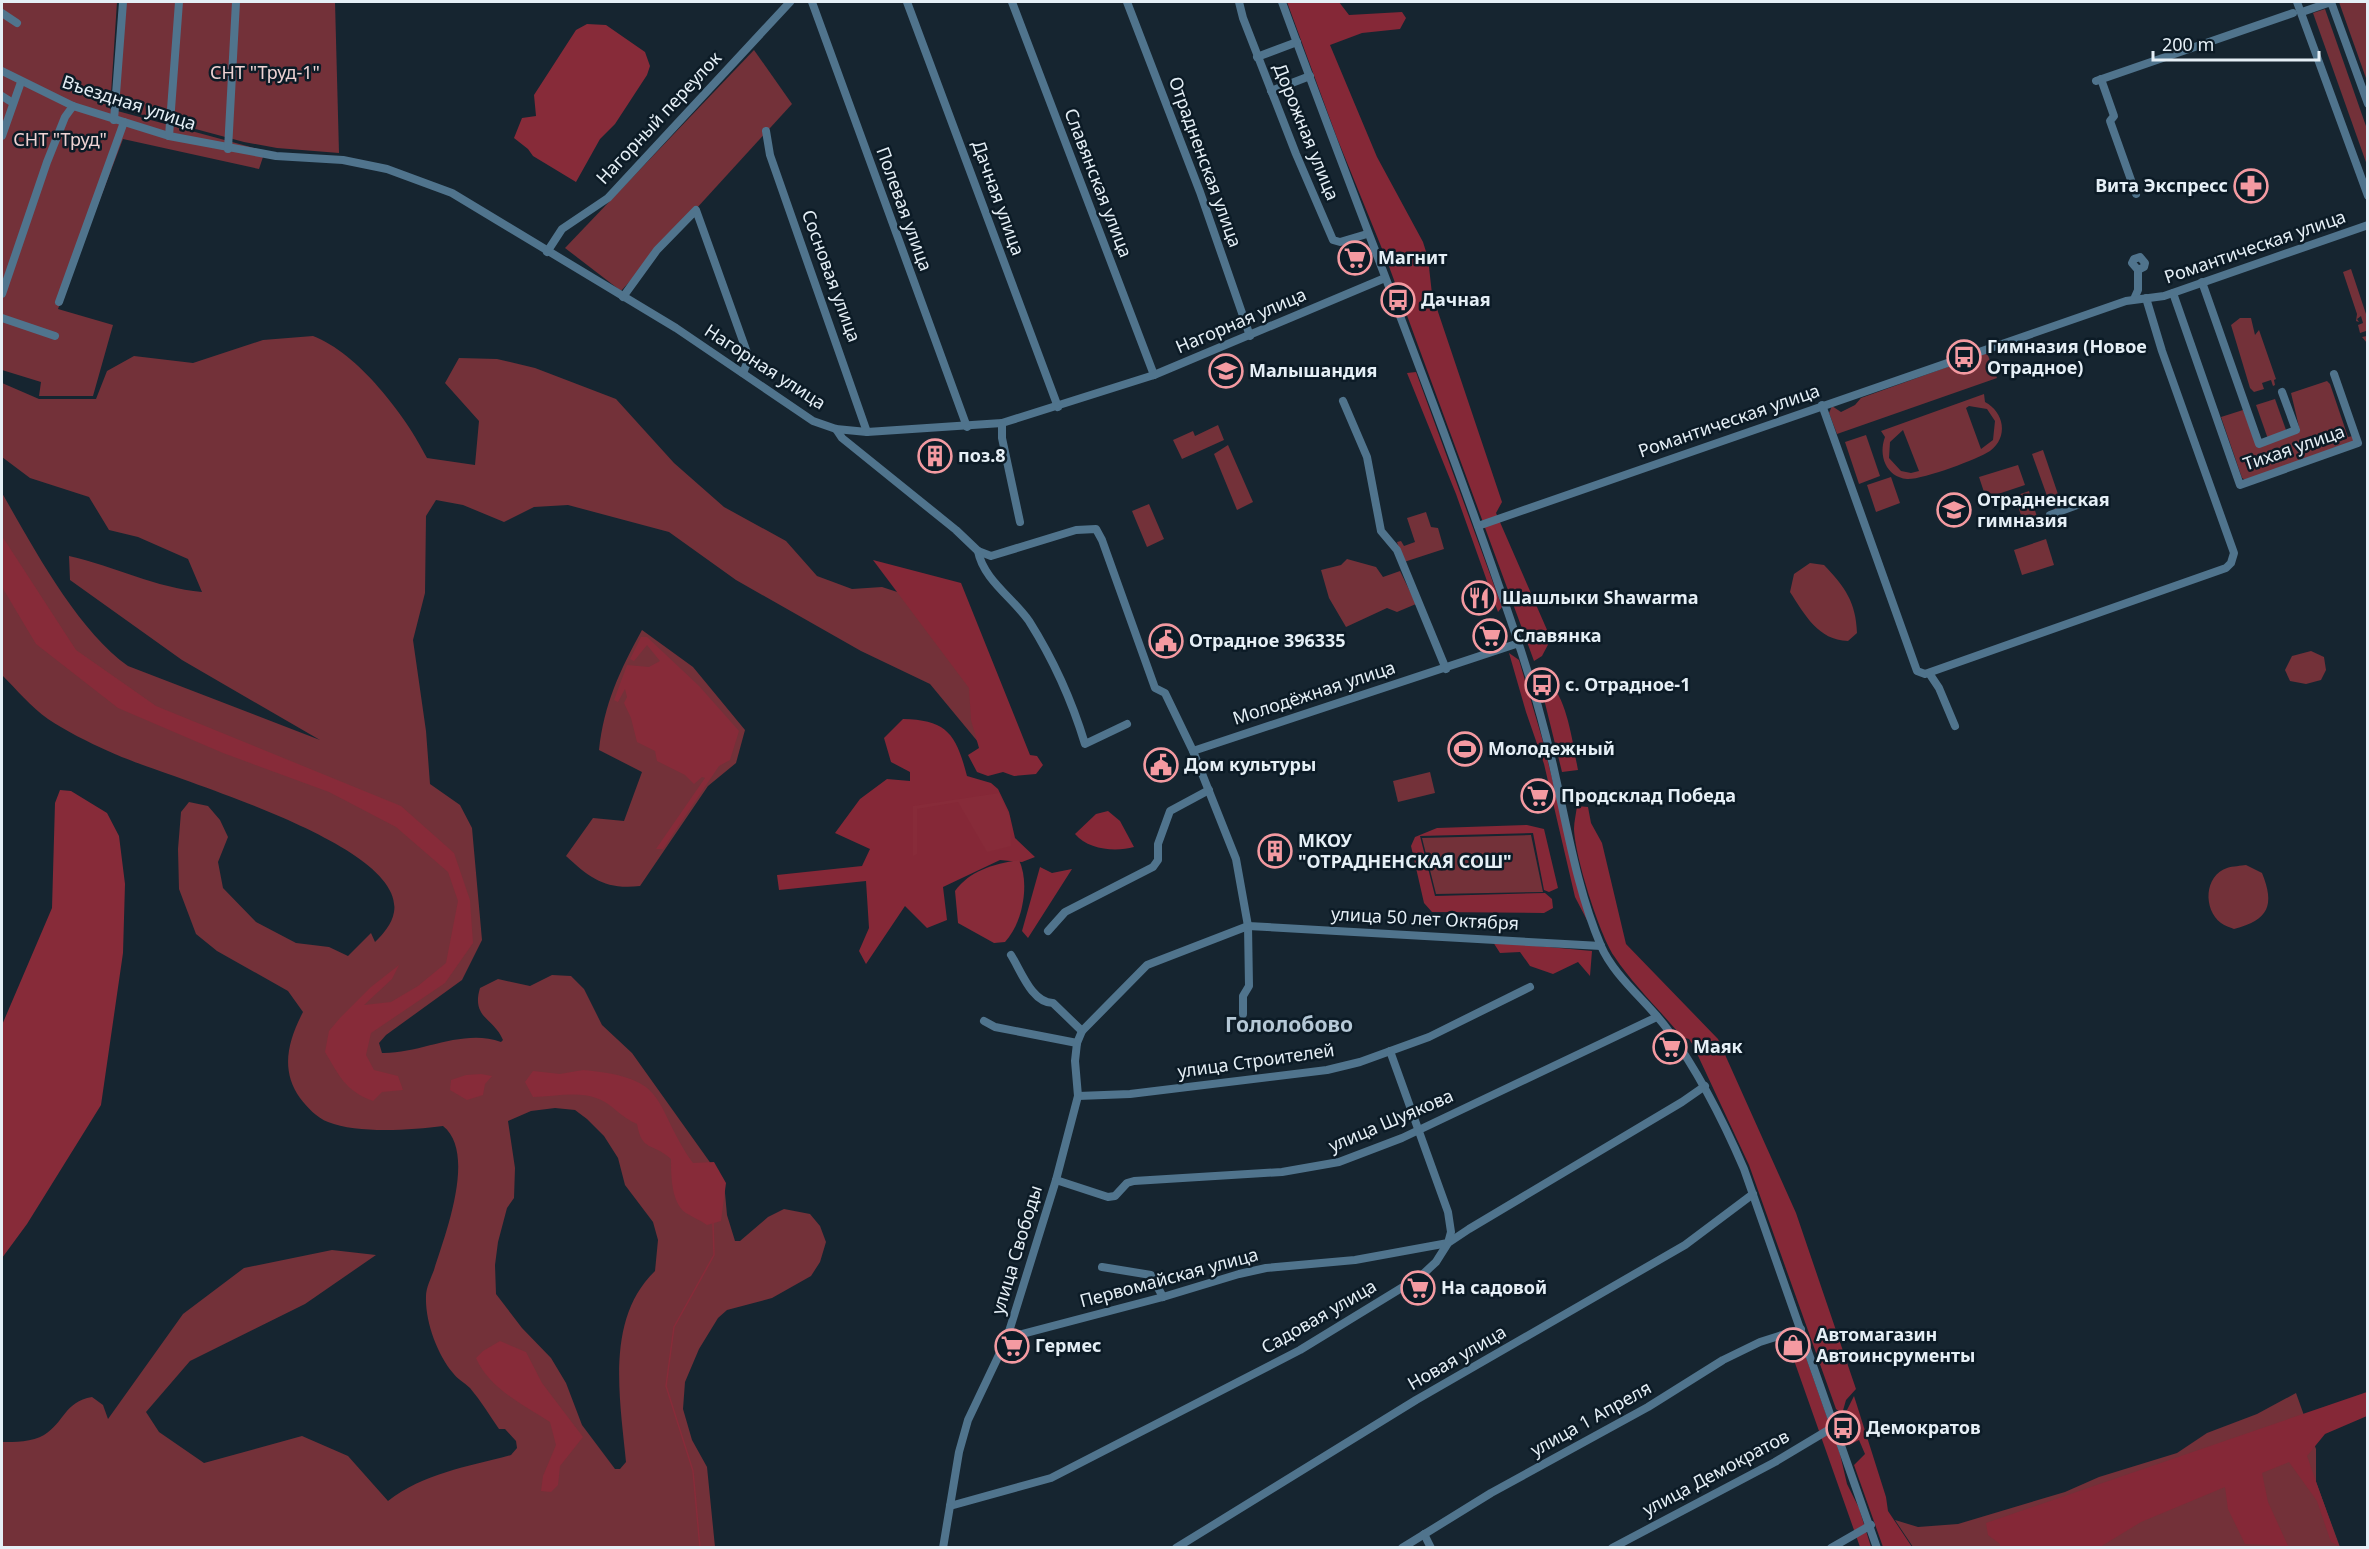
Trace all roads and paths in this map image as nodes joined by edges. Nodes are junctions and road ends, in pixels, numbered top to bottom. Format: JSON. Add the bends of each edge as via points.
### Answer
{"nodes":[{"id":1,"x":123,"y":2,"type":"edge"},
{"id":2,"x":179,"y":2,"type":"edge"},
{"id":3,"x":236,"y":2,"type":"edge"},
{"id":4,"x":790,"y":2,"type":"edge"},
{"id":5,"x":812,"y":2,"type":"edge"},
{"id":6,"x":906,"y":2,"type":"edge"},
{"id":7,"x":1012,"y":2,"type":"edge"},
{"id":8,"x":1127,"y":2,"type":"edge"},
{"id":9,"x":1239,"y":2,"type":"edge"},
{"id":10,"x":1282,"y":2,"type":"edge"},
{"id":11,"x":2297,"y":2,"type":"edge"},
{"id":12,"x":2328,"y":2,"type":"edge"},
{"id":13,"x":2,"y":13,"type":"edge"},
{"id":14,"x":2298,"y":13,"type":"junction"},
{"id":15,"x":17,"y":23,"type":"dead end"},
{"id":16,"x":1297,"y":42,"type":"junction"},
{"id":17,"x":1257,"y":57,"type":"junction"},
{"id":18,"x":2,"y":71,"type":"edge"},
{"id":19,"x":1310,"y":76,"type":"junction"},
{"id":20,"x":21,"y":82,"type":"junction"},
{"id":21,"x":1271,"y":91,"type":"junction"},
{"id":22,"x":2,"y":96,"type":"edge"},
{"id":23,"x":13,"y":103,"type":"junction"},
{"id":24,"x":2367,"y":104,"type":"edge"},
{"id":25,"x":73,"y":106,"type":"junction"},
{"id":26,"x":114,"y":120,"type":"junction"},
{"id":27,"x":124,"y":122,"type":"junction"},
{"id":28,"x":766,"y":131,"type":"dead end"},
{"id":29,"x":2,"y":136,"type":"edge"},
{"id":30,"x":170,"y":136,"type":"junction"},
{"id":31,"x":228,"y":149,"type":"junction"},
{"id":32,"x":251,"y":152,"type":"joint"},
{"id":33,"x":2136,"y":194,"type":"dead end"},
{"id":34,"x":2367,"y":196,"type":"edge"},
{"id":35,"x":2367,"y":225,"type":"edge"},
{"id":36,"x":1367,"y":234,"type":"junction"},
{"id":37,"x":547,"y":252,"type":"junction"},
{"id":38,"x":2138,"y":270,"type":"dead end"},
{"id":39,"x":1385,"y":278,"type":"junction"},
{"id":40,"x":2202,"y":282,"type":"junction"},
{"id":41,"x":2173,"y":293,"type":"junction"},
{"id":42,"x":2,"y":294,"type":"edge"},
{"id":43,"x":623,"y":297,"type":"junction"},
{"id":44,"x":2149,"y":298,"type":"junction"},
{"id":45,"x":2134,"y":299,"type":"junction"},
{"id":46,"x":58,"y":302,"type":"dead end"},
{"id":47,"x":2,"y":318,"type":"edge"},
{"id":48,"x":55,"y":336,"type":"dead end"},
{"id":49,"x":1250,"y":336,"type":"junction"},
{"id":50,"x":743,"y":374,"type":"junction"},
{"id":51,"x":2334,"y":374,"type":"dead end"},
{"id":52,"x":1154,"y":375,"type":"junction"},
{"id":53,"x":2282,"y":392,"type":"dead end"},
{"id":54,"x":1343,"y":401,"type":"dead end"},
{"id":55,"x":1821,"y":405,"type":"junction"},
{"id":56,"x":1058,"y":406,"type":"junction"},
{"id":57,"x":1002,"y":423,"type":"junction"},
{"id":58,"x":967,"y":427,"type":"junction"},
{"id":59,"x":836,"y":429,"type":"junction"},
{"id":60,"x":867,"y":432,"type":"junction"},
{"id":61,"x":2080,"y":504,"type":"dead end"},
{"id":62,"x":2050,"y":515,"type":"dead end"},
{"id":63,"x":1020,"y":522,"type":"dead end"},
{"id":64,"x":1478,"y":526,"type":"junction"},
{"id":65,"x":978,"y":551,"type":"junction"},
{"id":66,"x":1519,"y":644,"type":"junction"},
{"id":67,"x":1446,"y":669,"type":"junction"},
{"id":68,"x":1929,"y":673,"type":"junction"},
{"id":69,"x":1127,"y":724,"type":"dead end"},
{"id":70,"x":1955,"y":726,"type":"dead end"},
{"id":71,"x":1193,"y":751,"type":"junction"},
{"id":72,"x":1209,"y":790,"type":"junction"},
{"id":73,"x":1248,"y":926,"type":"junction"},
{"id":74,"x":1048,"y":931,"type":"dead end"},
{"id":75,"x":1601,"y":946,"type":"junction"},
{"id":76,"x":1011,"y":955,"type":"dead end"},
{"id":77,"x":1530,"y":987,"type":"dead end"},
{"id":78,"x":1243,"y":1014,"type":"dead end"},
{"id":79,"x":1657,"y":1017,"type":"junction"},
{"id":80,"x":984,"y":1021,"type":"dead end"},
{"id":81,"x":1082,"y":1030,"type":"junction"},
{"id":82,"x":1077,"y":1043,"type":"junction"},
{"id":83,"x":1390,"y":1052,"type":"junction"},
{"id":84,"x":1705,"y":1086,"type":"junction"},
{"id":85,"x":1078,"y":1096,"type":"junction"},
{"id":86,"x":1419,"y":1130,"type":"junction"},
{"id":87,"x":1056,"y":1180,"type":"junction"},
{"id":88,"x":1753,"y":1194,"type":"junction"},
{"id":89,"x":1448,"y":1243,"type":"junction"},
{"id":90,"x":1102,"y":1267,"type":"dead end"},
{"id":91,"x":1163,"y":1297,"type":"junction"},
{"id":92,"x":1801,"y":1329,"type":"junction"},
{"id":93,"x":1007,"y":1338,"type":"junction"},
{"id":94,"x":1835,"y":1426,"type":"junction"},
{"id":95,"x":950,"y":1506,"type":"junction"},
{"id":96,"x":1871,"y":1525,"type":"junction"},
{"id":97,"x":1424,"y":1534,"type":"junction"},
{"id":98,"x":943,"y":1548,"type":"edge"},
{"id":99,"x":1176,"y":1548,"type":"edge"},
{"id":100,"x":1402,"y":1548,"type":"edge"},
{"id":101,"x":1431,"y":1548,"type":"edge"},
{"id":102,"x":1612,"y":1548,"type":"edge"},
{"id":103,"x":1830,"y":1548,"type":"edge"},
{"id":104,"x":1877,"y":1548,"type":"edge"}],
"edges":[{"from":1,"to":26,"type":"street"},
{"from":2,"to":30,"type":"street"},
{"from":3,"to":31,"type":"street"},
{"from":4,"to":37,"type":"street","name":"Нагорный переулок","via":[[608,198],[562,229]]},
{"from":5,"to":58,"type":"street","name":"Полевая улица"},
{"from":6,"to":56,"type":"street","name":"Дачная улица"},
{"from":7,"to":52,"type":"street","name":"Славянская улица"},
{"from":8,"to":49,"type":"street","name":"Отрадненская улица"},
{"from":9,"to":17,"type":"street","name":"Дорожная улица"},
{"from":10,"to":16,"type":"street"},
{"from":11,"to":14,"type":"street"},
{"from":12,"to":14,"type":"street"},
{"from":12,"to":24,"type":"street"},
{"from":13,"to":15,"type":"street"},
{"from":14,"to":33,"type":"street","via":[[2098,80],[2114,116],[2110,121]]},
{"from":14,"to":34,"type":"street"},
{"from":16,"to":17,"type":"street"},
{"from":16,"to":19,"type":"street"},
{"from":17,"to":21,"type":"street","name":"Дорожная улица"},
{"from":18,"to":20,"type":"street","name":"Въездная улица"},
{"from":19,"to":21,"type":"street"},
{"from":19,"to":36,"type":"street"},
{"from":20,"to":23,"type":"street"},
{"from":20,"to":25,"type":"street","name":"Въездная улица"},
{"from":21,"to":36,"type":"street","name":"Дорожная улица","via":[[1333,240],[1340,242]]},
{"from":22,"to":23,"type":"street"},
{"from":23,"to":29,"type":"street"},
{"from":25,"to":26,"type":"street","name":"Въездная улица"},
{"from":25,"to":42,"type":"street","via":[[47,162]]},
{"from":26,"to":27,"type":"street","name":"Въездная улица"},
{"from":27,"to":30,"type":"street","name":"Въездная улица"},
{"from":27,"to":46,"type":"street"},
{"from":28,"to":60,"type":"street","name":"Сосновая улица","via":[[770,155]]},
{"from":30,"to":31,"type":"street","name":"Въездная улица"},
{"from":31,"to":32,"type":"street","name":"Въездная улица"},
{"from":32,"to":37,"type":"street","name":"Нагорная улица","via":[[344,160],[387,169],[452,193]]},
{"from":35,"to":40,"type":"street","name":"Романтическая улица"},
{"from":36,"to":39,"type":"street"},
{"from":37,"to":43,"type":"street","name":"Нагорная улица"},
{"from":38,"to":45,"type":"street"},
{"from":39,"to":49,"type":"street","name":"Нагорная улица"},
{"from":39,"to":64,"type":"street"},
{"from":40,"to":41,"type":"street","name":"Романтическая улица"},
{"from":40,"to":53,"type":"street","via":[[2259,444],[2296,430]]},
{"from":41,"to":44,"type":"street","name":"Романтическая улица"},
{"from":41,"to":51,"type":"street","name":"Тихая улица","via":[[2240,485],[2358,443]]},
{"from":43,"to":50,"type":"street","name":"Нагорная улица"},
{"from":43,"to":50,"type":"street","via":[[657,250],[696,210],[748,358]]},
{"from":44,"to":45,"type":"street","name":"Романтическая улица"},
{"from":44,"to":68,"type":"street","via":[[2162,351],[2234,553],[2231,563]]},
{"from":45,"to":55,"type":"street","name":"Романтическая улица"},
{"from":47,"to":48,"type":"street"},
{"from":49,"to":52,"type":"street","name":"Нагорная улица"},
{"from":50,"to":59,"type":"street","name":"Нагорная улица","via":[[813,421]]},
{"from":52,"to":56,"type":"street","name":"Нагорная улица"},
{"from":54,"to":67,"type":"street","via":[[1367,457],[1382,531],[1397,550]]},
{"from":55,"to":64,"type":"street","name":"Романтическая улица"},
{"from":55,"to":68,"type":"street","via":[[1917,671]]},
{"from":56,"to":57,"type":"street","name":"Нагорная улица"},
{"from":57,"to":58,"type":"street","name":"Нагорная улица"},
{"from":57,"to":63,"type":"street"},
{"from":58,"to":60,"type":"street","name":"Нагорная улица"},
{"from":59,"to":60,"type":"street","name":"Нагорная улица"},
{"from":59,"to":65,"type":"street"},
{"from":61,"to":62,"type":"street"},
{"from":64,"to":66,"type":"street"},
{"from":65,"to":69,"type":"street","via":[[981,566],[1028,620],[1047,654],[1085,744]]},
{"from":65,"to":71,"type":"street","via":[[991,556],[1003,554],[1076,530],[1096,529],[1155,688],[1165,693]]},
{"from":66,"to":67,"type":"street","name":"Молодёжная улица"},
{"from":66,"to":75,"type":"street","via":[[1534,689],[1580,883]]},
{"from":67,"to":71,"type":"street","name":"Молодёжная улица"},
{"from":68,"to":70,"type":"street","via":[[1940,688]]},
{"from":71,"to":72,"type":"street"},
{"from":72,"to":73,"type":"street","via":[[1236,859]]},
{"from":72,"to":74,"type":"street","via":[[1170,811],[1153,867],[1065,912]]},
{"from":73,"to":75,"type":"street","name":"улица 50 лет Октября"},
{"from":73,"to":78,"type":"street","via":[[1249,986]]},
{"from":73,"to":81,"type":"street","name":"улица 50 лет Октября","via":[[1147,965]]},
{"from":75,"to":79,"type":"street"},
{"from":76,"to":81,"type":"street","via":[[1036,996],[1045,1003],[1053,1003]]},
{"from":77,"to":83,"type":"street","name":"улица Строителей"},
{"from":79,"to":84,"type":"street"},
{"from":79,"to":86,"type":"street","name":"улица Шуякова"},
{"from":80,"to":82,"type":"street","via":[[995,1027]]},
{"from":81,"to":82,"type":"street","name":"улица 50 лет Октября"},
{"from":82,"to":85,"type":"street","name":"улица 50 лет Октября"},
{"from":83,"to":85,"type":"street","name":"улица Строителей","via":[[1327,1070],[1130,1094]]},
{"from":83,"to":86,"type":"street"},
{"from":84,"to":88,"type":"street"},
{"from":84,"to":89,"type":"street","name":"Садовая улица"},
{"from":85,"to":87,"type":"street","name":"улица Свободы"},
{"from":86,"to":87,"type":"street","name":"улица Шуякова","via":[[1307,1170],[1134,1181],[1108,1197]]},
{"from":86,"to":89,"type":"street","via":[[1448,1212]]},
{"from":87,"to":93,"type":"street","name":"улица Свободы"},
{"from":88,"to":92,"type":"street"},
{"from":88,"to":99,"type":"street","name":"Новая улица","via":[[1685,1245],[1416,1400]]},
{"from":89,"to":91,"type":"street","name":"Первомайская улица","via":[[1355,1260],[1266,1268]]},
{"from":89,"to":95,"type":"street","name":"Садовая улица","via":[[1421,1276],[1300,1350],[1050,1479]]},
{"from":90,"to":91,"type":"street","via":[[1151,1275]]},
{"from":91,"to":93,"type":"street","name":"Первомайская улица"},
{"from":92,"to":94,"type":"street"},
{"from":92,"to":97,"type":"street","name":"улица 1 Апреля","via":[[1760,1342],[1723,1360]]},
{"from":93,"to":95,"type":"street","name":"улица Свободы","via":[[968,1420]]},
{"from":94,"to":96,"type":"street"},
{"from":94,"to":102,"type":"street","name":"улица Демократов"},
{"from":95,"to":98,"type":"street","name":"улица Свободы"},
{"from":96,"to":103,"type":"street"},
{"from":96,"to":104,"type":"street"},
{"from":97,"to":100,"type":"street","name":"улица 1 Апреля"},
{"from":97,"to":101,"type":"street"}]}
